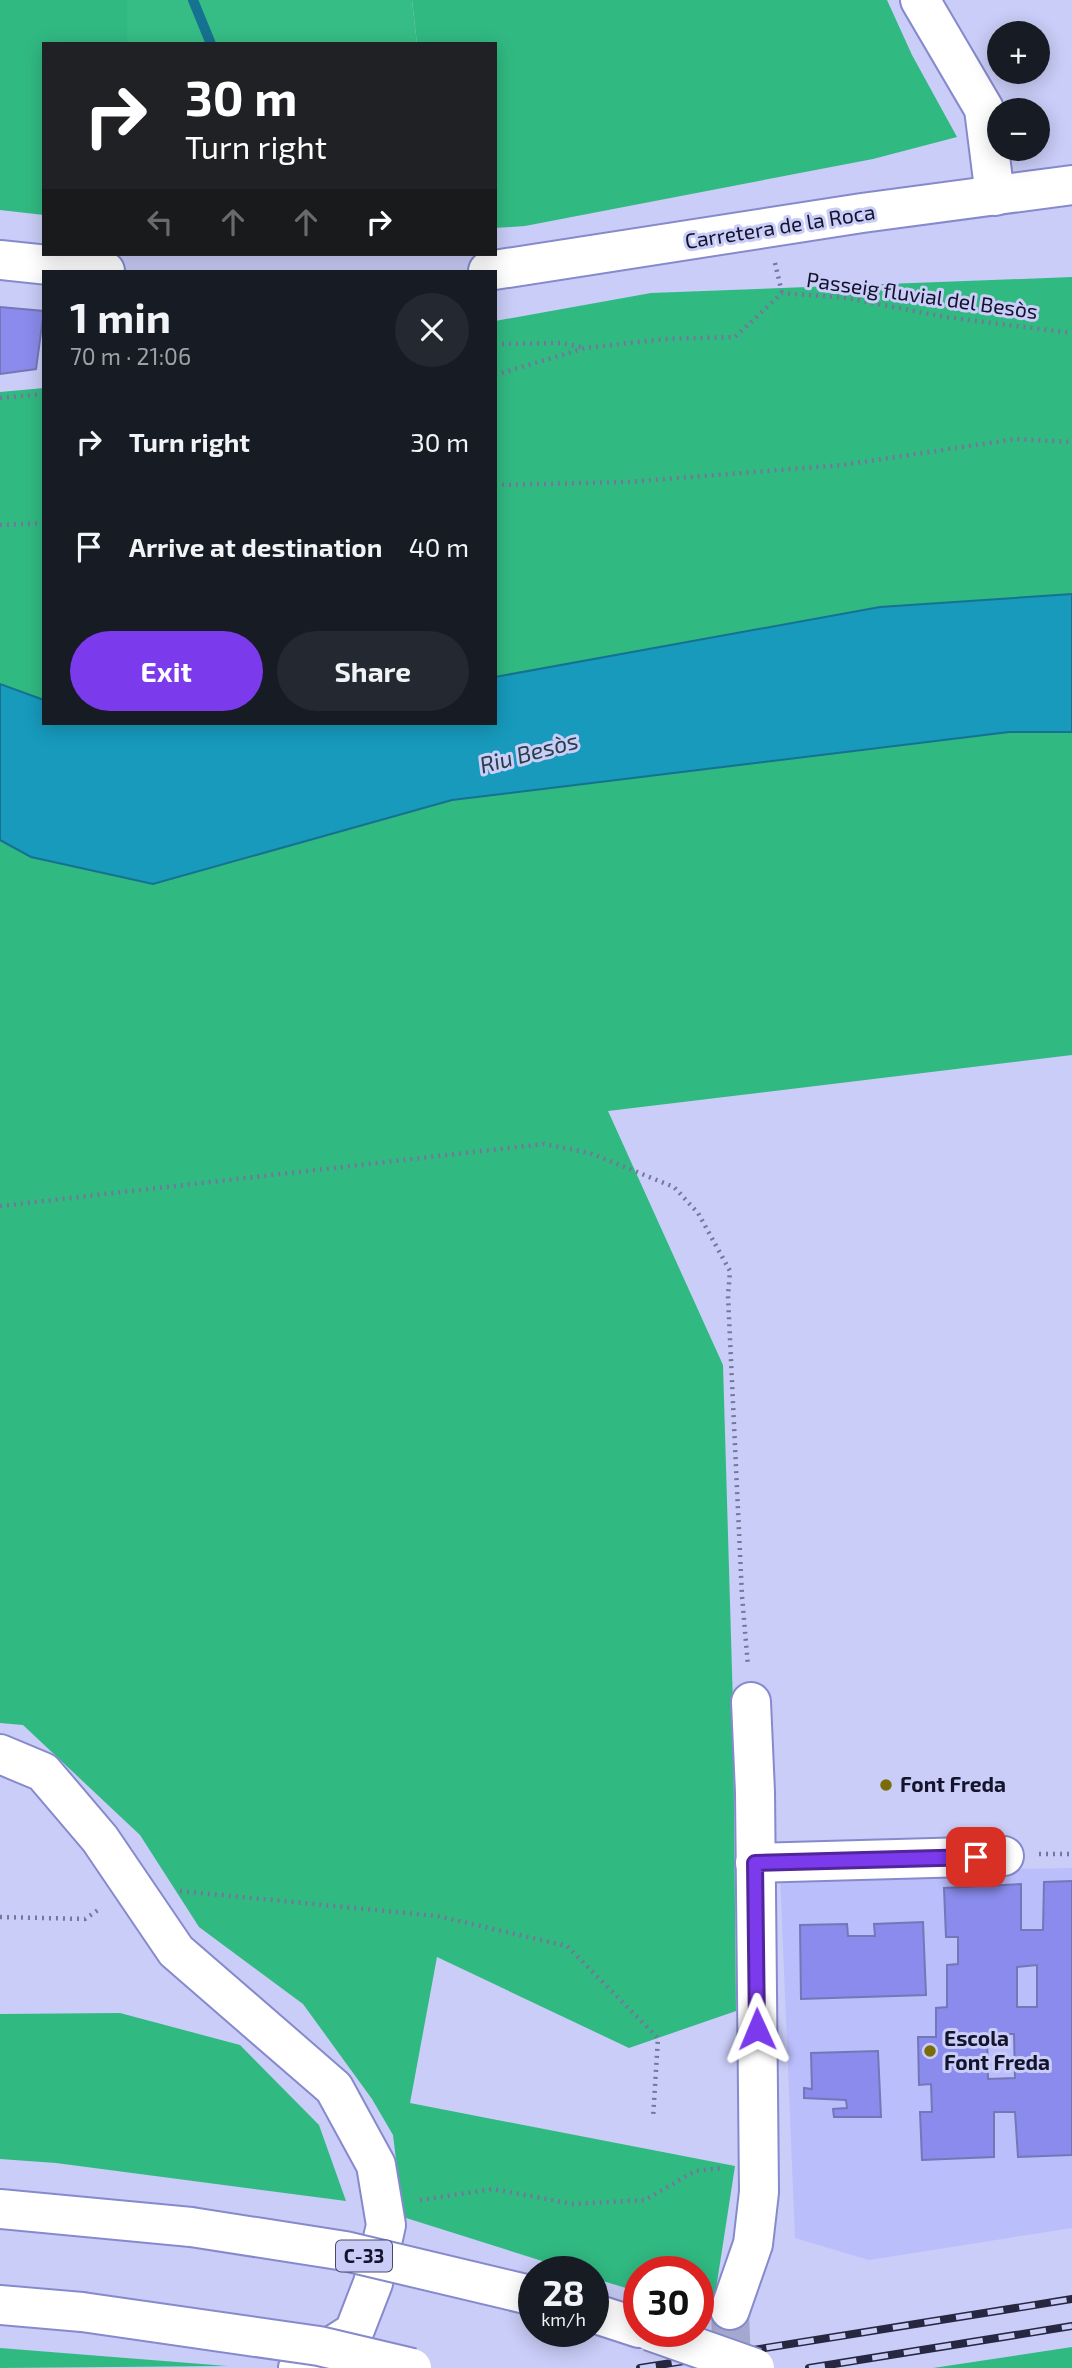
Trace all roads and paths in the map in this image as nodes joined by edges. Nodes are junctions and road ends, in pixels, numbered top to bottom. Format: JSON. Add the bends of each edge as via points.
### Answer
{"nodes":[{"id":1,"x":920,"y":0,"type":"edge"},
{"id":2,"x":1072,"y":185,"type":"edge"},
{"id":3,"x":995,"y":196,"type":"junction"},
{"id":4,"x":0,"y":260,"type":"edge"},
{"id":5,"x":95,"y":270,"type":"edge"},
{"id":6,"x":494,"y":270,"type":"edge"},
{"id":7,"x":1072,"y":333,"type":"edge"},
{"id":8,"x":497,"y":344,"type":"edge"},
{"id":9,"x":585,"y":348,"type":"junction"},
{"id":10,"x":497,"y":374,"type":"edge"},
{"id":11,"x":42,"y":394,"type":"edge"},
{"id":12,"x":0,"y":398,"type":"edge"},
{"id":13,"x":1072,"y":442,"type":"edge"},
{"id":14,"x":497,"y":485,"type":"edge"},
{"id":15,"x":42,"y":523,"type":"edge"},
{"id":16,"x":0,"y":525,"type":"edge"},
{"id":17,"x":0,"y":1206,"type":"edge"},
{"id":18,"x":751,"y":1702,"type":"joint"},
{"id":19,"x":0,"y":1754,"type":"edge"},
{"id":20,"x":1003,"y":1856,"type":"dead end"},
{"id":21,"x":755,"y":1863,"type":"junction"},
{"id":22,"x":132,"y":1886,"type":"junction"},
{"id":23,"x":0,"y":1917,"type":"edge"},
{"id":24,"x":653,"y":2118,"type":"dead end"},
{"id":25,"x":758,"y":2163,"type":"junction"},
{"id":26,"x":381,"y":2194,"type":"junction"},
{"id":27,"x":0,"y":2209,"type":"edge"},
{"id":28,"x":518,"y":2292,"type":"edge"},
{"id":29,"x":0,"y":2305,"type":"edge"},
{"id":30,"x":730,"y":2310,"type":"tunnel mouth"},
{"id":31,"x":695,"y":2347,"type":"edge"},
{"id":32,"x":298,"y":2368,"type":"edge"},
{"id":33,"x":412,"y":2368,"type":"edge"},
{"id":34,"x":755,"y":2368,"type":"edge"}],
"edges":[{"from":1,"to":3,"type":"main road","via":[[984,109]]},
{"from":2,"to":3,"type":"main road","name":"Carretera de la Roca"},
{"from":3,"to":6,"type":"main road","name":"Carretera de la Roca"},
{"from":4,"to":5,"type":"main road"},
{"from":7,"to":9,"type":"path","name":"Passeig fluvial del Besòs","via":[[945,317],[847,298],[782,293],[734,337]]},
{"from":8,"to":9,"type":"path","via":[[563,343]]},
{"from":9,"to":10,"type":"path","name":"Passeig fluvial del Besòs"},
{"from":11,"to":12,"type":"path"},
{"from":13,"to":14,"type":"path","via":[[1016,439],[842,465],[628,482]]},
{"from":15,"to":16,"type":"path"},
{"from":17,"to":18,"type":"path","via":[[544,1144],[590,1153],[674,1187],[698,1213],[730,1271],[742,1596]]},
{"from":18,"to":21,"type":"main road"},
{"from":19,"to":22,"type":"main road","via":[[43,1772],[100,1839]]},
{"from":20,"to":21,"type":"main road"},
{"from":21,"to":25,"type":"main road"},
{"from":22,"to":23,"type":"path","via":[[85,1919]]},
{"from":22,"to":24,"type":"path","via":[[436,1916],[567,1946],[658,2038]]},
{"from":22,"to":26,"type":"main road","via":[[176,1951],[334,2088],[376,2165]]},
{"from":25,"to":26,"type":"path","via":[[695,2171],[645,2200],[573,2204],[493,2189],[412,2201]]},
{"from":25,"to":30,"type":"main road","via":[[753,2244]]},
{"from":26,"to":32,"type":"main road","via":[[386,2225],[373,2283],[354,2332]]},
{"from":27,"to":28,"type":"main road","number":"C-33","bridge":true,"via":[[191,2227],[345,2251]]},
{"from":29,"to":33,"type":"main road","bridge":true,"via":[[82,2312],[319,2346]]},
{"from":31,"to":34,"type":"main road","bridge":true}]}
